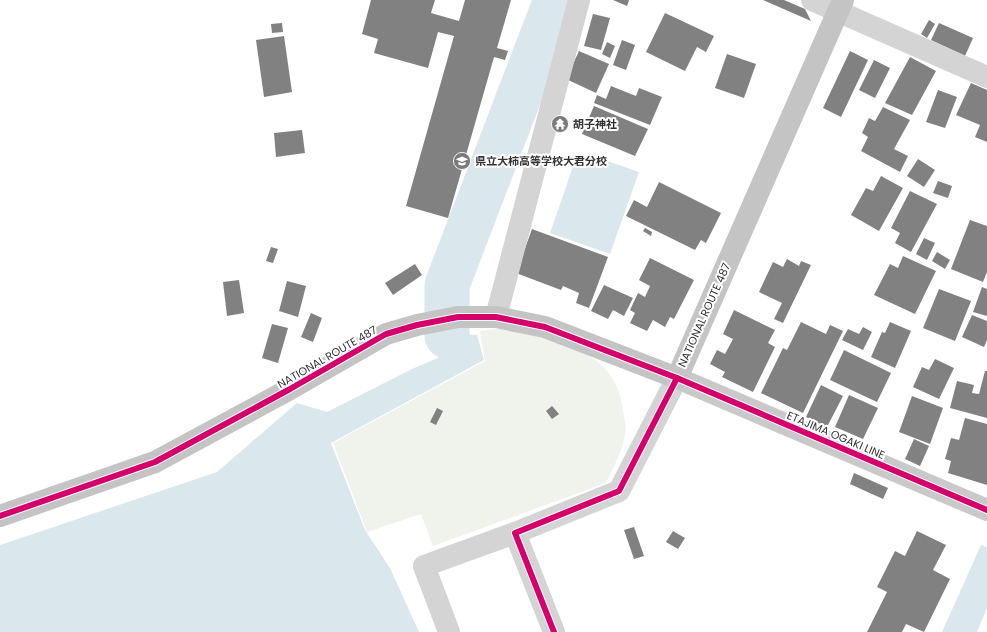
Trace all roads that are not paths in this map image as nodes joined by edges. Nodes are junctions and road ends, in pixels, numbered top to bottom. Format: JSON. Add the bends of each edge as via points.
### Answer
{"nodes":[{"id":1,"x":579,"y":0,"type":"edge"},
{"id":2,"x":812,"y":0,"type":"edge"},
{"id":3,"x":840,"y":5,"type":"edge"},
{"id":4,"x":987,"y":77,"type":"edge"},
{"id":5,"x":496,"y":317,"type":"junction"},
{"id":6,"x":677,"y":378,"type":"junction"},
{"id":7,"x":987,"y":510,"type":"edge"},
{"id":8,"x":0,"y":516,"type":"edge"},
{"id":9,"x":516,"y":533,"type":"junction"},
{"id":10,"x":449,"y":632,"type":"edge"},
{"id":11,"x":554,"y":632,"type":"edge"}],
"edges":[{"from":1,"to":5,"type":"street"},
{"from":2,"to":3,"type":"street"},
{"from":3,"to":4,"type":"street"},
{"from":3,"to":6,"type":"highway","name":"NATIONAL ROUTE 487"},
{"from":5,"to":6,"type":"highway","name":"NATIONAL ROUTE 487","via":[[544,327]]},
{"from":5,"to":8,"type":"highway","name":"NATIONAL ROUTE 487","via":[[458,317],[386,334],[155,462]]},
{"from":6,"to":7,"type":"main road","name":"ETAJIMA OGAKI LINE"},
{"from":6,"to":9,"type":"street","via":[[619,491]]},
{"from":9,"to":10,"type":"street","via":[[424,566]]},
{"from":9,"to":11,"type":"street"}]}
